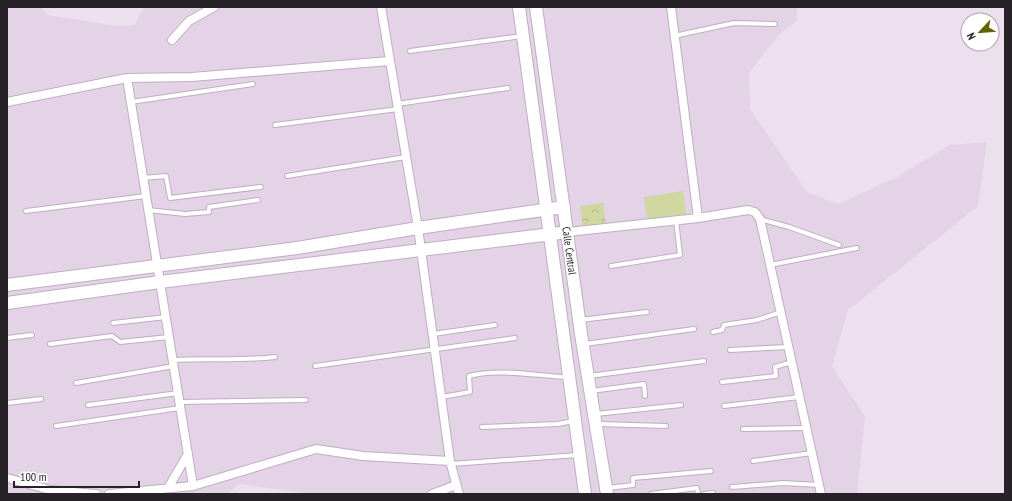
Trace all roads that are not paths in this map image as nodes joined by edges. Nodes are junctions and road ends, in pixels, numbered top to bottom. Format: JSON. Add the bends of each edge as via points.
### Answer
{"nodes":[{"id":1,"x":214,"y":7,"type":"edge"},
{"id":2,"x":381,"y":7,"type":"edge"},
{"id":3,"x":519,"y":7,"type":"edge"},
{"id":4,"x":536,"y":7,"type":"edge"},
{"id":5,"x":670,"y":7,"type":"edge"},
{"id":6,"x":776,"y":24,"type":"dead end"},
{"id":7,"x":524,"y":36,"type":"junction"},
{"id":8,"x":674,"y":36,"type":"junction"},
{"id":9,"x":172,"y":40,"type":"dead end"},
{"id":10,"x":410,"y":51,"type":"dead end"},
{"id":11,"x":389,"y":61,"type":"junction"},
{"id":12,"x":127,"y":78,"type":"junction"},
{"id":13,"x":253,"y":84,"type":"dead end"},
{"id":14,"x":508,"y":88,"type":"dead end"},
{"id":15,"x":7,"y":102,"type":"edge"},
{"id":16,"x":131,"y":102,"type":"junction"},
{"id":17,"x":397,"y":106,"type":"junction"},
{"id":18,"x":275,"y":125,"type":"dead end"},
{"id":19,"x":406,"y":158,"type":"junction"},
{"id":20,"x":287,"y":176,"type":"dead end"},
{"id":21,"x":143,"y":178,"type":"junction"},
{"id":22,"x":261,"y":187,"type":"dead end"},
{"id":23,"x":146,"y":196,"type":"junction"},
{"id":24,"x":258,"y":200,"type":"dead end"},
{"id":25,"x":564,"y":207,"type":"junction"},
{"id":26,"x":548,"y":209,"type":"junction"},
{"id":27,"x":148,"y":210,"type":"junction"},
{"id":28,"x":26,"y":211,"type":"dead end"},
{"id":29,"x":698,"y":218,"type":"junction"},
{"id":30,"x":676,"y":220,"type":"junction"},
{"id":31,"x":760,"y":220,"type":"junction"},
{"id":32,"x":418,"y":228,"type":"junction"},
{"id":33,"x":568,"y":232,"type":"junction"},
{"id":34,"x":550,"y":234,"type":"junction"},
{"id":35,"x":839,"y":245,"type":"dead end"},
{"id":36,"x":857,"y":248,"type":"dead end"},
{"id":37,"x":421,"y":249,"type":"junction"},
{"id":38,"x":770,"y":265,"type":"junction"},
{"id":39,"x":611,"y":266,"type":"dead end"},
{"id":40,"x":157,"y":267,"type":"junction"},
{"id":41,"x":160,"y":282,"type":"junction"},
{"id":42,"x":7,"y":284,"type":"edge"},
{"id":43,"x":7,"y":303,"type":"edge"},
{"id":44,"x":647,"y":312,"type":"dead end"},
{"id":45,"x":781,"y":312,"type":"junction"},
{"id":46,"x":166,"y":317,"type":"junction"},
{"id":47,"x":579,"y":320,"type":"junction"},
{"id":48,"x":113,"y":323,"type":"dead end"},
{"id":49,"x":496,"y":325,"type":"dead end"},
{"id":50,"x":694,"y":329,"type":"dead end"},
{"id":51,"x":713,"y":332,"type":"dead end"},
{"id":52,"x":432,"y":334,"type":"junction"},
{"id":53,"x":32,"y":335,"type":"dead end"},
{"id":54,"x":564,"y":336,"type":"junction"},
{"id":55,"x":169,"y":337,"type":"junction"},
{"id":56,"x":7,"y":338,"type":"edge"},
{"id":57,"x":515,"y":338,"type":"dead end"},
{"id":58,"x":581,"y":339,"type":"junction"},
{"id":59,"x":50,"y":344,"type":"dead end"},
{"id":60,"x":788,"y":347,"type":"junction"},
{"id":61,"x":435,"y":349,"type":"junction"},
{"id":62,"x":730,"y":350,"type":"dead end"},
{"id":63,"x":274,"y":357,"type":"dead end"},
{"id":64,"x":704,"y":361,"type":"dead end"},
{"id":65,"x":792,"y":362,"type":"junction"},
{"id":66,"x":173,"y":363,"type":"junction"},
{"id":67,"x":315,"y":366,"type":"dead end"},
{"id":68,"x":588,"y":376,"type":"junction"},
{"id":69,"x":570,"y":377,"type":"junction"},
{"id":70,"x":722,"y":382,"type":"dead end"},
{"id":71,"x":76,"y":383,"type":"dead end"},
{"id":72,"x":590,"y":391,"type":"junction"},
{"id":73,"x":178,"y":393,"type":"junction"},
{"id":74,"x":645,"y":396,"type":"dead end"},
{"id":75,"x":441,"y":397,"type":"junction"},
{"id":76,"x":799,"y":397,"type":"junction"},
{"id":77,"x":41,"y":399,"type":"dead end"},
{"id":78,"x":306,"y":400,"type":"dead end"},
{"id":79,"x":7,"y":404,"type":"edge"},
{"id":80,"x":88,"y":405,"type":"dead end"},
{"id":81,"x":180,"y":405,"type":"junction"},
{"id":82,"x":681,"y":405,"type":"dead end"},
{"id":83,"x":724,"y":406,"type":"dead end"},
{"id":84,"x":595,"y":419,"type":"junction"},
{"id":85,"x":576,"y":420,"type":"junction"},
{"id":86,"x":56,"y":426,"type":"dead end"},
{"id":87,"x":482,"y":426,"type":"dead end"},
{"id":88,"x":666,"y":426,"type":"dead end"},
{"id":89,"x":806,"y":428,"type":"junction"},
{"id":90,"x":742,"y":429,"type":"dead end"},
{"id":91,"x":812,"y":453,"type":"junction"},
{"id":92,"x":188,"y":454,"type":"junction"},
{"id":93,"x":580,"y":455,"type":"junction"},
{"id":94,"x":753,"y":461,"type":"dead end"},
{"id":95,"x":450,"y":463,"type":"junction"},
{"id":96,"x":711,"y":470,"type":"dead end"},
{"id":97,"x":7,"y":478,"type":"edge"},
{"id":98,"x":456,"y":485,"type":"junction"},
{"id":99,"x":819,"y":485,"type":"junction"},
{"id":100,"x":193,"y":486,"type":"junction"},
{"id":101,"x":732,"y":487,"type":"dead end"},
{"id":102,"x":170,"y":490,"type":"edge"},
{"id":103,"x":606,"y":491,"type":"edge"},
{"id":104,"x":135,"y":493,"type":"edge"},
{"id":105,"x":713,"y":493,"type":"edge"},
{"id":106,"x":96,"y":494,"type":"edge"},
{"id":107,"x":109,"y":494,"type":"edge"},
{"id":108,"x":432,"y":494,"type":"edge"},
{"id":109,"x":459,"y":494,"type":"edge"},
{"id":110,"x":585,"y":494,"type":"edge"},
{"id":111,"x":651,"y":494,"type":"edge"},
{"id":112,"x":698,"y":494,"type":"edge"},
{"id":113,"x":704,"y":494,"type":"edge"},
{"id":114,"x":821,"y":494,"type":"edge"}],
"edges":[{"from":1,"to":9,"type":"street","via":[[189,22]]},
{"from":2,"to":11,"type":"street"},
{"from":3,"to":7,"type":"street","name":"Calle Central"},
{"from":4,"to":25,"type":"street","name":"Calle Central"},
{"from":5,"to":8,"type":"street"},
{"from":6,"to":8,"type":"lane","via":[[734,23]]},
{"from":7,"to":10,"type":"lane"},
{"from":7,"to":26,"type":"street","name":"Calle Central"},
{"from":8,"to":29,"type":"street"},
{"from":11,"to":12,"type":"street","via":[[192,77]]},
{"from":11,"to":17,"type":"street"},
{"from":12,"to":15,"type":"street"},
{"from":12,"to":16,"type":"street"},
{"from":13,"to":16,"type":"lane"},
{"from":14,"to":17,"type":"lane"},
{"from":16,"to":21,"type":"street"},
{"from":17,"to":18,"type":"lane"},
{"from":17,"to":19,"type":"street"},
{"from":19,"to":20,"type":"lane"},
{"from":19,"to":32,"type":"street"},
{"from":21,"to":22,"type":"lane","via":[[166,176],[170,198]]},
{"from":21,"to":23,"type":"street"},
{"from":23,"to":27,"type":"street"},
{"from":23,"to":28,"type":"lane"},
{"from":24,"to":27,"type":"lane","via":[[209,207],[209,212],[203,213]]},
{"from":25,"to":26,"type":"street"},
{"from":25,"to":33,"type":"street","name":"Calle Central"},
{"from":26,"to":32,"type":"street"},
{"from":26,"to":34,"type":"street","name":"Calle Central"},
{"from":27,"to":40,"type":"street"},
{"from":29,"to":30,"type":"street"},
{"from":29,"to":31,"type":"street","via":[[748,210],[755,212]]},
{"from":30,"to":33,"type":"street"},
{"from":30,"to":39,"type":"lane","via":[[680,255]]},
{"from":31,"to":35,"type":"lane","via":[[789,226]]},
{"from":31,"to":38,"type":"street"},
{"from":32,"to":37,"type":"street"},
{"from":32,"to":40,"type":"street"},
{"from":33,"to":34,"type":"street"},
{"from":33,"to":47,"type":"street","name":"Calle Central"},
{"from":34,"to":37,"type":"street"},
{"from":34,"to":54,"type":"street","name":"Calle Central"},
{"from":36,"to":38,"type":"lane"},
{"from":37,"to":41,"type":"street"},
{"from":37,"to":52,"type":"street"},
{"from":38,"to":45,"type":"street"},
{"from":40,"to":41,"type":"street"},
{"from":40,"to":42,"type":"street"},
{"from":41,"to":43,"type":"street"},
{"from":41,"to":46,"type":"street"},
{"from":44,"to":47,"type":"lane"},
{"from":45,"to":51,"type":"lane","via":[[757,320],[724,325],[722,330]]},
{"from":45,"to":60,"type":"street"},
{"from":46,"to":48,"type":"lane"},
{"from":46,"to":55,"type":"street"},
{"from":47,"to":58,"type":"street","name":"Calle Central"},
{"from":49,"to":52,"type":"lane"},
{"from":50,"to":58,"type":"lane"},
{"from":52,"to":61,"type":"street"},
{"from":53,"to":56,"type":"lane"},
{"from":54,"to":58,"type":"street"},
{"from":54,"to":69,"type":"street","name":"Calle Central"},
{"from":55,"to":59,"type":"lane","via":[[120,342],[112,336]]},
{"from":55,"to":66,"type":"street"},
{"from":57,"to":61,"type":"lane"},
{"from":58,"to":68,"type":"street","name":"Calle Central"},
{"from":60,"to":62,"type":"lane"},
{"from":60,"to":65,"type":"street"},
{"from":61,"to":67,"type":"lane"},
{"from":61,"to":75,"type":"street"},
{"from":63,"to":66,"type":"lane","via":[[246,361],[196,359]]},
{"from":64,"to":68,"type":"lane"},
{"from":65,"to":70,"type":"lane","via":[[775,367],[776,376]]},
{"from":65,"to":76,"type":"street"},
{"from":66,"to":71,"type":"lane"},
{"from":66,"to":73,"type":"street"},
{"from":68,"to":72,"type":"street","name":"Calle Central"},
{"from":69,"to":75,"type":"lane","via":[[497,373],[469,376],[470,392]]},
{"from":69,"to":85,"type":"street","name":"Calle Central"},
{"from":72,"to":74,"type":"lane","via":[[644,384]]},
{"from":72,"to":84,"type":"street","name":"Calle Central"},
{"from":73,"to":80,"type":"lane"},
{"from":73,"to":81,"type":"street"},
{"from":75,"to":95,"type":"street"},
{"from":76,"to":83,"type":"lane"},
{"from":76,"to":89,"type":"street"},
{"from":77,"to":79,"type":"lane"},
{"from":78,"to":81,"type":"lane"},
{"from":81,"to":86,"type":"lane"},
{"from":81,"to":92,"type":"street"},
{"from":82,"to":84,"type":"lane"},
{"from":84,"to":88,"type":"lane"},
{"from":84,"to":103,"type":"street","name":"Calle Central"},
{"from":85,"to":87,"type":"lane","via":[[558,424]]},
{"from":85,"to":93,"type":"street","name":"Calle Central"},
{"from":89,"to":90,"type":"lane"},
{"from":89,"to":91,"type":"street"},
{"from":91,"to":94,"type":"lane"},
{"from":91,"to":99,"type":"street"},
{"from":92,"to":100,"type":"street"},
{"from":92,"to":102,"type":"street"},
{"from":93,"to":95,"type":"lane"},
{"from":93,"to":110,"type":"street","name":"Calle Central"},
{"from":95,"to":98,"type":"street"},
{"from":95,"to":100,"type":"street","via":[[363,456],[316,449]]},
{"from":96,"to":103,"type":"lane","via":[[633,478],[633,484]]},
{"from":97,"to":106,"type":"street","via":[[50,490]]},
{"from":98,"to":108,"type":"street"},
{"from":98,"to":109,"type":"street"},
{"from":99,"to":101,"type":"lane","via":[[783,483]]},
{"from":99,"to":114,"type":"street"},
{"from":100,"to":102,"type":"street"},
{"from":102,"to":104,"type":"street"},
{"from":104,"to":107,"type":"street"},
{"from":105,"to":113,"type":"lane"},
{"from":111,"to":112,"type":"lane","via":[[697,488]]}]}
